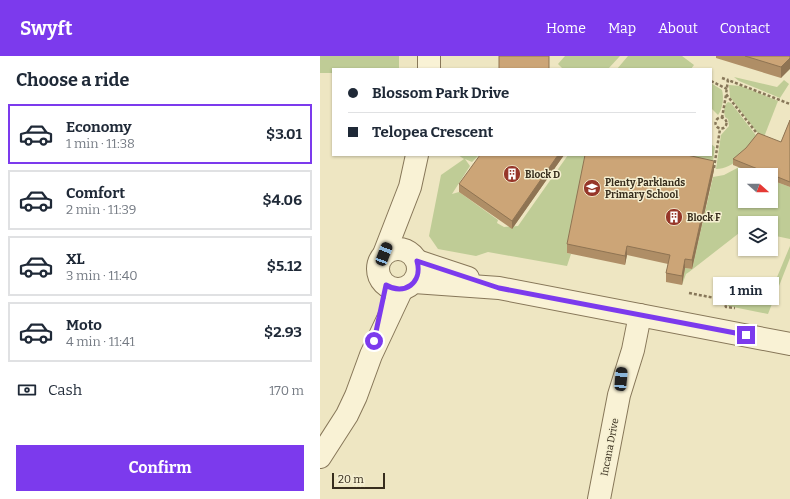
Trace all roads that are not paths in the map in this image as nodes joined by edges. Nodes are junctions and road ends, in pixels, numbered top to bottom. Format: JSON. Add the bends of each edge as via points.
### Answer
{"nodes":[{"id":1,"x":430,"y":56,"type":"edge"},
{"id":2,"x":429,"y":68,"type":"edge"},
{"id":3,"x":417,"y":156,"type":"edge"},
{"id":4,"x":410,"y":187,"type":"junction"},
{"id":5,"x":384,"y":254,"type":"junction"},
{"id":6,"x":406,"y":274,"type":"junction"},
{"id":7,"x":634,"y":314,"type":"junction"},
{"id":8,"x":790,"y":344,"type":"edge"},
{"id":9,"x":320,"y":457,"type":"edge"},
{"id":10,"x":599,"y":499,"type":"edge"}],
"edges":[{"from":1,"to":2,"type":"street"},
{"from":3,"to":4,"type":"street"},
{"from":4,"to":5,"type":"street"},
{"from":4,"to":6,"type":"street"},
{"from":5,"to":6,"type":"street","via":[[396,248],[404,249]]},
{"from":5,"to":6,"type":"street","via":[[378,267],[381,280]]},
{"from":6,"to":7,"type":"street","via":[[499,288]]},
{"from":6,"to":9,"type":"street","via":[[356,396]]},
{"from":7,"to":8,"type":"street"},
{"from":7,"to":10,"type":"street","name":"Incana Drive","via":[[623,348],[620,395]]}]}
